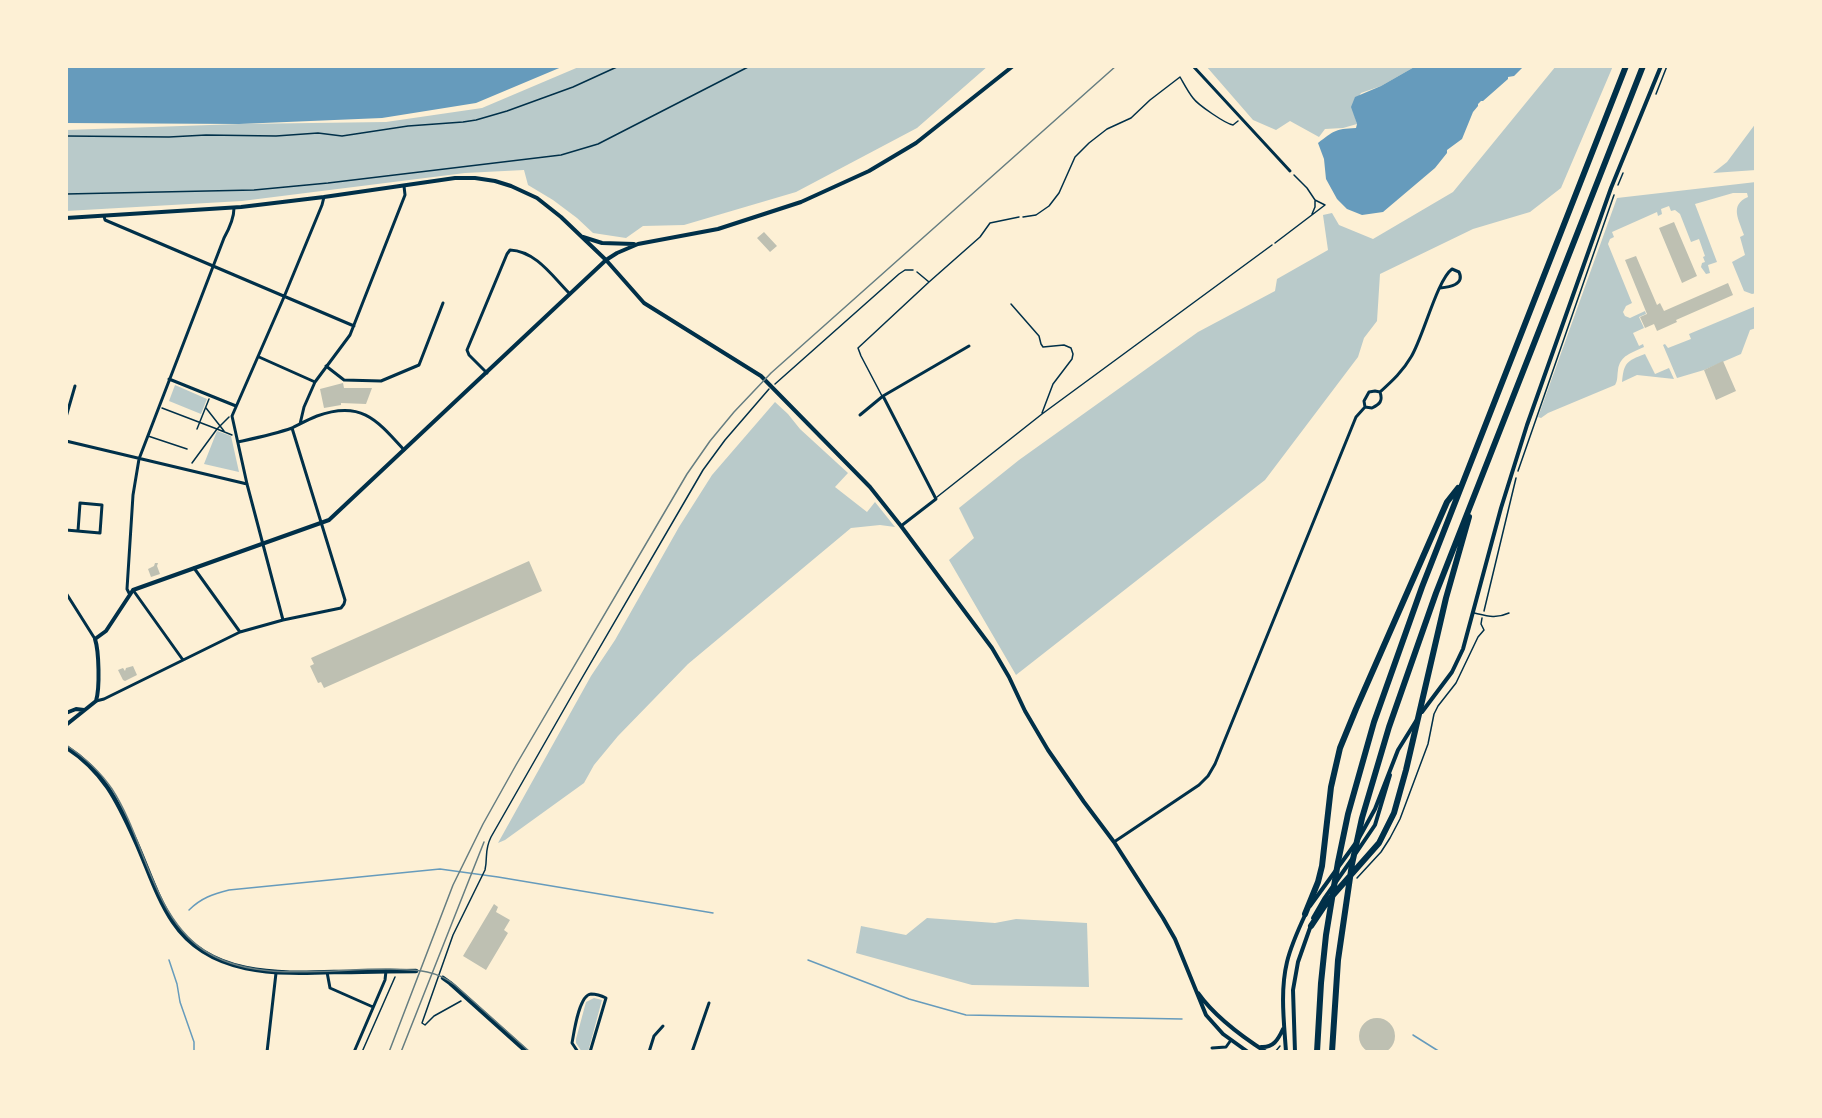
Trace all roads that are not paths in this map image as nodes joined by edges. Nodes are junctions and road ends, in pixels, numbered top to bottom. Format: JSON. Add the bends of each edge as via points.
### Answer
{"nodes":[{"id":1,"x":1013,"y":66,"type":"edge"},
{"id":2,"x":1193,"y":66,"type":"edge"},
{"id":3,"x":1626,"y":66,"type":"edge"},
{"id":4,"x":1643,"y":66,"type":"edge"},
{"id":5,"x":1660,"y":66,"type":"edge"},
{"id":6,"x":1290,"y":171,"type":"road end"},
{"id":7,"x":404,"y":186,"type":"junction"},
{"id":8,"x":324,"y":197,"type":"junction"},
{"id":9,"x":234,"y":208,"type":"junction"},
{"id":10,"x":104,"y":216,"type":"junction"},
{"id":11,"x":1019,"y":217,"type":"road end"},
{"id":12,"x":66,"y":218,"type":"edge"},
{"id":13,"x":580,"y":236,"type":"junction"},
{"id":14,"x":638,"y":244,"type":"junction"},
{"id":15,"x":1272,"y":245,"type":"road end"},
{"id":16,"x":606,"y":260,"type":"junction"},
{"id":17,"x":214,"y":267,"type":"junction"},
{"id":18,"x":917,"y":272,"type":"road end"},
{"id":19,"x":929,"y":282,"type":"junction"},
{"id":20,"x":1440,"y":288,"type":"junction"},
{"id":21,"x":570,"y":294,"type":"junction"},
{"id":22,"x":284,"y":297,"type":"junction"},
{"id":23,"x":443,"y":303,"type":"dead end"},
{"id":24,"x":1011,"y":304,"type":"dead end"},
{"id":25,"x":354,"y":326,"type":"junction"},
{"id":26,"x":969,"y":346,"type":"dead end"},
{"id":27,"x":258,"y":357,"type":"junction"},
{"id":28,"x":326,"y":366,"type":"junction"},
{"id":29,"x":487,"y":373,"type":"junction"},
{"id":30,"x":169,"y":379,"type":"junction"},
{"id":31,"x":315,"y":382,"type":"junction"},
{"id":32,"x":75,"y":386,"type":"dead end"},
{"id":33,"x":1380,"y":392,"type":"junction"},
{"id":34,"x":883,"y":396,"type":"junction"},
{"id":35,"x":237,"y":406,"type":"junction"},
{"id":36,"x":1365,"y":407,"type":"junction"},
{"id":37,"x":1042,"y":414,"type":"junction"},
{"id":38,"x":860,"y":415,"type":"dead end"},
{"id":39,"x":66,"y":417,"type":"edge"},
{"id":40,"x":300,"y":424,"type":"junction"},
{"id":41,"x":292,"y":428,"type":"junction"},
{"id":42,"x":147,"y":436,"type":"junction"},
{"id":43,"x":66,"y":441,"type":"edge"},
{"id":44,"x":238,"y":442,"type":"junction"},
{"id":45,"x":187,"y":449,"type":"dead end"},
{"id":46,"x":404,"y":450,"type":"junction"},
{"id":47,"x":139,"y":459,"type":"junction"},
{"id":48,"x":1463,"y":481,"type":"junction"},
{"id":49,"x":248,"y":484,"type":"junction"},
{"id":50,"x":936,"y":499,"type":"junction"},
{"id":51,"x":1471,"y":503,"type":"junction"},
{"id":52,"x":321,"y":524,"type":"junction"},
{"id":53,"x":901,"y":526,"type":"junction"},
{"id":54,"x":66,"y":530,"type":"edge"},
{"id":55,"x":78,"y":531,"type":"junction"},
{"id":56,"x":263,"y":544,"type":"junction"},
{"id":57,"x":194,"y":568,"type":"junction"},
{"id":58,"x":131,"y":592,"type":"junction"},
{"id":59,"x":66,"y":593,"type":"edge"},
{"id":60,"x":1473,"y":613,"type":"junction"},
{"id":61,"x":1509,"y":613,"type":"dead end"},
{"id":62,"x":283,"y":620,"type":"junction"},
{"id":63,"x":240,"y":632,"type":"junction"},
{"id":64,"x":95,"y":639,"type":"junction"},
{"id":65,"x":183,"y":660,"type":"junction"},
{"id":66,"x":96,"y":700,"type":"junction"},
{"id":67,"x":84,"y":711,"type":"junction"},
{"id":68,"x":66,"y":713,"type":"edge"},
{"id":69,"x":66,"y":725,"type":"edge"},
{"id":70,"x":66,"y":747,"type":"edge"},
{"id":71,"x":1394,"y":757,"type":"junction"},
{"id":72,"x":1114,"y":842,"type":"junction"},
{"id":73,"x":1305,"y":914,"type":"junction"},
{"id":74,"x":1311,"y":926,"type":"junction"},
{"id":75,"x":1288,"y":960,"type":"junction"},
{"id":76,"x":1298,"y":962,"type":"junction"},
{"id":77,"x":386,"y":971,"type":"junction"},
{"id":78,"x":416,"y":971,"type":"dead end"},
{"id":79,"x":327,"y":972,"type":"junction"},
{"id":80,"x":276,"y":973,"type":"junction"},
{"id":81,"x":443,"y":978,"type":"dead end"},
{"id":82,"x":1194,"y":987,"type":"junction"},
{"id":83,"x":709,"y":1003,"type":"dead end"},
{"id":84,"x":373,"y":1007,"type":"junction"},
{"id":85,"x":663,"y":1026,"type":"dead end"},
{"id":86,"x":1284,"y":1029,"type":"junction"},
{"id":87,"x":1231,"y":1040,"type":"junction"},
{"id":88,"x":1258,"y":1047,"type":"junction"},
{"id":89,"x":1212,"y":1048,"type":"dead end"},
{"id":90,"x":267,"y":1052,"type":"edge"},
{"id":91,"x":354,"y":1052,"type":"edge"},
{"id":92,"x":527,"y":1052,"type":"edge"},
{"id":93,"x":578,"y":1052,"type":"edge"},
{"id":94,"x":590,"y":1052,"type":"edge"},
{"id":95,"x":649,"y":1052,"type":"edge"},
{"id":96,"x":692,"y":1052,"type":"edge"},
{"id":97,"x":1248,"y":1052,"type":"edge"},
{"id":98,"x":1266,"y":1052,"type":"edge"},
{"id":99,"x":1286,"y":1052,"type":"edge"},
{"id":100,"x":1295,"y":1052,"type":"edge"},
{"id":101,"x":1317,"y":1052,"type":"edge"},
{"id":102,"x":1332,"y":1052,"type":"edge"}],
"edges":[{"from":1,"to":14,"type":"street","via":[[916,143],[869,171],[801,202],[718,229]]},
{"from":2,"to":6,"type":"street"},
{"from":3,"to":48,"type":"highway"},
{"from":4,"to":51,"type":"highway"},
{"from":5,"to":60,"type":"street","via":[[1611,188],[1527,425]]},
{"from":7,"to":8,"type":"street"},
{"from":7,"to":13,"type":"street","via":[[455,178],[511,186],[537,198]]},
{"from":7,"to":25,"type":"street","via":[[405,195]]},
{"from":8,"to":9,"type":"street"},
{"from":8,"to":22,"type":"street"},
{"from":9,"to":10,"type":"street"},
{"from":9,"to":17,"type":"street"},
{"from":10,"to":12,"type":"street"},
{"from":10,"to":17,"type":"street","via":[[105,220]]},
{"from":11,"to":19,"type":"lane","via":[[990,223],[980,237]]},
{"from":13,"to":14,"type":"street","via":[[602,243]]},
{"from":13,"to":16,"type":"street"},
{"from":14,"to":16,"type":"street"},
{"from":15,"to":37,"type":"lane"},
{"from":16,"to":21,"type":"street"},
{"from":16,"to":53,"type":"street","via":[[644,303],[761,376],[870,487]]},
{"from":17,"to":22,"type":"street"},
{"from":17,"to":30,"type":"street"},
{"from":18,"to":19,"type":"lane"},
{"from":19,"to":34,"type":"lane","via":[[858,348]]},
{"from":20,"to":20,"type":"street","via":[[1447,273],[1452,269],[1459,272],[1456,285]]},
{"from":20,"to":33,"type":"street","via":[[1412,356]]},
{"from":21,"to":29,"type":"street"},
{"from":21,"to":29,"type":"street","via":[[533,257],[510,250],[467,350]]},
{"from":22,"to":25,"type":"street"},
{"from":22,"to":27,"type":"street"},
{"from":23,"to":28,"type":"street","via":[[419,365],[381,381],[344,380]]},
{"from":24,"to":37,"type":"lane","via":[[1039,336],[1043,347],[1064,345],[1073,354],[1053,384]]},
{"from":25,"to":28,"type":"street"},
{"from":26,"to":34,"type":"street"},
{"from":27,"to":31,"type":"street"},
{"from":27,"to":35,"type":"street"},
{"from":28,"to":31,"type":"street"},
{"from":29,"to":46,"type":"street"},
{"from":30,"to":35,"type":"street"},
{"from":30,"to":42,"type":"street"},
{"from":31,"to":40,"type":"street"},
{"from":32,"to":39,"type":"street"},
{"from":33,"to":36,"type":"street","via":[[1369,392]]},
{"from":33,"to":36,"type":"street","via":[[1381,402],[1372,408]]},
{"from":34,"to":38,"type":"street"},
{"from":34,"to":50,"type":"street"},
{"from":35,"to":44,"type":"street","via":[[232,416]]},
{"from":36,"to":72,"type":"street","via":[[1356,417],[1215,764],[1199,785]]},
{"from":37,"to":50,"type":"lane"},
{"from":40,"to":41,"type":"street"},
{"from":40,"to":46,"type":"street","via":[[337,410],[353,410],[378,422]]},
{"from":41,"to":44,"type":"street"},
{"from":41,"to":52,"type":"street"},
{"from":42,"to":45,"type":"lane"},
{"from":42,"to":47,"type":"street"},
{"from":43,"to":47,"type":"street"},
{"from":44,"to":49,"type":"street"},
{"from":46,"to":52,"type":"street"},
{"from":47,"to":49,"type":"street"},
{"from":47,"to":58,"type":"street","via":[[127,589]]},
{"from":48,"to":73,"type":"highway","via":[[1447,502],[1344,739],[1331,787],[1322,866]]},
{"from":48,"to":101,"type":"highway","via":[[1389,677],[1360,768],[1327,927]]},
{"from":49,"to":56,"type":"street"},
{"from":50,"to":53,"type":"street"},
{"from":51,"to":74,"type":"highway","via":[[1399,800],[1384,834]]},
{"from":51,"to":102,"type":"highway","via":[[1417,645],[1375,772],[1354,852],[1344,912]]},
{"from":52,"to":56,"type":"street"},
{"from":52,"to":62,"type":"street","via":[[344,604],[341,608]]},
{"from":53,"to":72,"type":"street","via":[[992,648],[1048,750]]},
{"from":54,"to":55,"type":"street"},
{"from":55,"to":55,"type":"street","via":[[80,503],[102,505],[100,533]]},
{"from":56,"to":57,"type":"street"},
{"from":56,"to":62,"type":"street"},
{"from":57,"to":58,"type":"street"},
{"from":57,"to":63,"type":"street"},
{"from":58,"to":64,"type":"street","via":[[106,631]]},
{"from":58,"to":65,"type":"street"},
{"from":59,"to":64,"type":"street"},
{"from":60,"to":61,"type":"lane","via":[[1492,618]]},
{"from":60,"to":71,"type":"street","via":[[1456,665]]},
{"from":62,"to":63,"type":"street"},
{"from":63,"to":65,"type":"street"},
{"from":64,"to":66,"type":"street"},
{"from":65,"to":66,"type":"street"},
{"from":66,"to":67,"type":"street"},
{"from":67,"to":68,"type":"street"},
{"from":67,"to":69,"type":"street"},
{"from":70,"to":80,"type":"main road","via":[[93,768],[110,788],[165,908],[181,933],[218,960]]},
{"from":71,"to":73,"type":"street","via":[[1359,838]]},
{"from":71,"to":74,"type":"street","via":[[1375,825],[1324,899]]},
{"from":72,"to":82,"type":"street","via":[[1175,939]]},
{"from":73,"to":75,"type":"street"},
{"from":74,"to":76,"type":"street"},
{"from":75,"to":76,"type":"street"},
{"from":75,"to":86,"type":"street"},
{"from":76,"to":100,"type":"street","via":[[1293,990]]},
{"from":77,"to":78,"type":"main road"},
{"from":77,"to":79,"type":"main road"},
{"from":77,"to":84,"type":"street"},
{"from":79,"to":80,"type":"main road"},
{"from":79,"to":84,"type":"street","via":[[330,988]]},
{"from":80,"to":90,"type":"street"},
{"from":81,"to":92,"type":"main road"},
{"from":82,"to":87,"type":"street","via":[[1206,1015]]},
{"from":82,"to":88,"type":"street","via":[[1217,1014]]},
{"from":83,"to":96,"type":"street"},
{"from":84,"to":91,"type":"street"},
{"from":85,"to":95,"type":"street","via":[[654,1036]]},
{"from":86,"to":88,"type":"street","via":[[1271,1046]]},
{"from":86,"to":99,"type":"street"},
{"from":87,"to":89,"type":"street","via":[[1226,1047]]},
{"from":87,"to":97,"type":"street"},
{"from":88,"to":98,"type":"street"},
{"from":93,"to":94,"type":"street","via":[[572,1043],[579,1012],[585,997],[594,994],[606,998]]}]}
